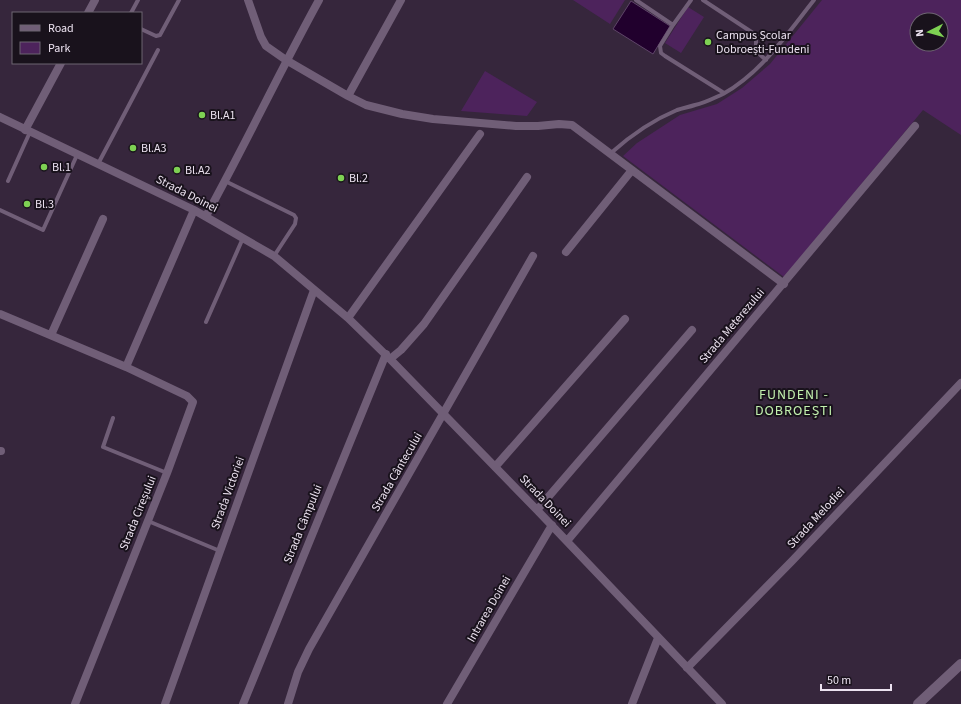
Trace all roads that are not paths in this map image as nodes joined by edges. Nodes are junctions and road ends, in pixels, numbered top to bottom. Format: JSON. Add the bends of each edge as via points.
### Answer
{"nodes":[{"id":1,"x":95,"y":0,"type":"edge"},
{"id":2,"x":138,"y":0,"type":"edge"},
{"id":3,"x":180,"y":0,"type":"edge"},
{"id":4,"x":248,"y":0,"type":"edge"},
{"id":5,"x":319,"y":0,"type":"edge"},
{"id":6,"x":401,"y":0,"type":"edge"},
{"id":7,"x":636,"y":0,"type":"edge"},
{"id":8,"x":692,"y":0,"type":"edge"},
{"id":9,"x":703,"y":0,"type":"edge"},
{"id":10,"x":814,"y":0,"type":"edge"},
{"id":11,"x":89,"y":12,"type":"edge"},
{"id":12,"x":132,"y":12,"type":"edge"},
{"id":13,"x":672,"y":25,"type":"junction"},
{"id":14,"x":142,"y":29,"type":"edge"},
{"id":15,"x":158,"y":50,"type":"dead end"},
{"id":16,"x":286,"y":60,"type":"junction"},
{"id":17,"x":766,"y":60,"type":"junction"},
{"id":18,"x":61,"y":64,"type":"edge"},
{"id":19,"x":724,"y":93,"type":"junction"},
{"id":20,"x":348,"y":96,"type":"junction"},
{"id":21,"x":0,"y":118,"type":"edge"},
{"id":22,"x":915,"y":126,"type":"dead end"},
{"id":23,"x":28,"y":131,"type":"junction"},
{"id":24,"x":480,"y":134,"type":"dead end"},
{"id":25,"x":611,"y":153,"type":"junction"},
{"id":26,"x":77,"y":155,"type":"junction"},
{"id":27,"x":98,"y":164,"type":"junction"},
{"id":28,"x":632,"y":170,"type":"junction"},
{"id":29,"x":527,"y":177,"type":"dead end"},
{"id":30,"x":8,"y":181,"type":"dead end"},
{"id":31,"x":225,"y":181,"type":"junction"},
{"id":32,"x":0,"y":210,"type":"edge"},
{"id":33,"x":194,"y":210,"type":"junction"},
{"id":34,"x":206,"y":216,"type":"junction"},
{"id":35,"x":103,"y":219,"type":"dead end"},
{"id":36,"x":243,"y":238,"type":"junction"},
{"id":37,"x":566,"y":252,"type":"dead end"},
{"id":38,"x":274,"y":256,"type":"junction"},
{"id":39,"x":533,"y":256,"type":"dead end"},
{"id":40,"x":784,"y":284,"type":"junction"},
{"id":41,"x":314,"y":290,"type":"junction"},
{"id":42,"x":0,"y":314,"type":"edge"},
{"id":43,"x":348,"y":318,"type":"junction"},
{"id":44,"x":625,"y":318,"type":"dead end"},
{"id":45,"x":206,"y":322,"type":"dead end"},
{"id":46,"x":692,"y":330,"type":"dead end"},
{"id":47,"x":51,"y":335,"type":"junction"},
{"id":48,"x":388,"y":356,"type":"junction"},
{"id":49,"x":126,"y":367,"type":"junction"},
{"id":50,"x":961,"y":383,"type":"edge"},
{"id":51,"x":444,"y":413,"type":"junction"},
{"id":52,"x":113,"y":418,"type":"dead end"},
{"id":53,"x":495,"y":467,"type":"junction"},
{"id":54,"x":167,"y":473,"type":"junction"},
{"id":55,"x":537,"y":510,"type":"junction"},
{"id":56,"x":148,"y":521,"type":"junction"},
{"id":57,"x":552,"y":525,"type":"junction"},
{"id":58,"x":567,"y":541,"type":"junction"},
{"id":59,"x":220,"y":551,"type":"junction"},
{"id":60,"x":658,"y":638,"type":"junction"},
{"id":61,"x":961,"y":664,"type":"edge"},
{"id":62,"x":687,"y":668,"type":"junction"},
{"id":63,"x":75,"y":704,"type":"edge"},
{"id":64,"x":165,"y":704,"type":"edge"},
{"id":65,"x":243,"y":704,"type":"edge"},
{"id":66,"x":288,"y":704,"type":"edge"},
{"id":67,"x":447,"y":704,"type":"edge"},
{"id":68,"x":632,"y":704,"type":"edge"},
{"id":69,"x":722,"y":704,"type":"edge"},
{"id":70,"x":918,"y":704,"type":"edge"}],
"edges":[{"from":1,"to":11,"type":"street"},
{"from":2,"to":12,"type":"lane"},
{"from":3,"to":14,"type":"lane","via":[[160,35],[156,36]]},
{"from":4,"to":16,"type":"street","via":[[266,46]]},
{"from":5,"to":16,"type":"street"},
{"from":6,"to":20,"type":"street"},
{"from":7,"to":13,"type":"lane"},
{"from":8,"to":13,"type":"lane"},
{"from":9,"to":17,"type":"lane","via":[[753,32],[756,51]]},
{"from":10,"to":17,"type":"lane"},
{"from":13,"to":19,"type":"lane","via":[[660,46],[661,53]]},
{"from":15,"to":27,"type":"lane"},
{"from":16,"to":20,"type":"street"},
{"from":16,"to":31,"type":"street"},
{"from":17,"to":19,"type":"lane","via":[[748,77]]},
{"from":18,"to":23,"type":"street"},
{"from":19,"to":25,"type":"lane","via":[[657,120]]},
{"from":20,"to":25,"type":"street","via":[[383,110],[433,119],[516,126],[566,124]]},
{"from":21,"to":23,"type":"street","name":"Strada Doinei"},
{"from":22,"to":40,"type":"street","name":"Strada Meterezului"},
{"from":23,"to":26,"type":"street","name":"Strada Doinei"},
{"from":23,"to":30,"type":"lane"},
{"from":24,"to":43,"type":"street"},
{"from":25,"to":28,"type":"street"},
{"from":26,"to":27,"type":"street","name":"Strada Doinei"},
{"from":26,"to":32,"type":"lane","via":[[43,230]]},
{"from":27,"to":33,"type":"street","name":"Strada Doinei"},
{"from":28,"to":37,"type":"street"},
{"from":28,"to":40,"type":"street"},
{"from":29,"to":48,"type":"street","via":[[424,324],[401,350]]},
{"from":31,"to":34,"type":"street"},
{"from":31,"to":38,"type":"lane","via":[[296,218]]},
{"from":33,"to":34,"type":"street","name":"Strada Doinei"},
{"from":33,"to":49,"type":"street"},
{"from":34,"to":36,"type":"street","name":"Strada Doinei"},
{"from":35,"to":47,"type":"street"},
{"from":36,"to":38,"type":"street","name":"Strada Doinei"},
{"from":36,"to":45,"type":"lane"},
{"from":38,"to":41,"type":"street","name":"Strada Doinei"},
{"from":39,"to":51,"type":"street","name":"Strada Cântecului"},
{"from":40,"to":58,"type":"street","name":"Strada Meterezului"},
{"from":41,"to":43,"type":"street","name":"Strada Doinei"},
{"from":41,"to":59,"type":"street","name":"Strada Victoriei"},
{"from":42,"to":47,"type":"street","name":"Strada Cireșului"},
{"from":43,"to":48,"type":"street","name":"Strada Doinei"},
{"from":44,"to":53,"type":"street"},
{"from":46,"to":55,"type":"street"},
{"from":47,"to":49,"type":"street","name":"Strada Cireșului"},
{"from":48,"to":51,"type":"street","name":"Strada Doinei"},
{"from":48,"to":65,"type":"street","name":"Strada Câmpului"},
{"from":49,"to":54,"type":"street","name":"Strada Cireșului","via":[[187,396],[193,402]]},
{"from":50,"to":62,"type":"street","name":"Strada Melodiei"},
{"from":51,"to":53,"type":"street","name":"Strada Doinei"},
{"from":51,"to":66,"type":"street","name":"Strada Cântecului","via":[[309,649],[298,672]]},
{"from":52,"to":54,"type":"lane","via":[[103,447]]},
{"from":53,"to":55,"type":"street","name":"Strada Doinei"},
{"from":54,"to":56,"type":"street","name":"Strada Cireșului"},
{"from":55,"to":57,"type":"street","name":"Strada Doinei"},
{"from":56,"to":59,"type":"lane"},
{"from":56,"to":63,"type":"street","name":"Strada Cireșului"},
{"from":57,"to":58,"type":"street","name":"Strada Doinei"},
{"from":57,"to":67,"type":"street","name":"Intrarea Doinei"},
{"from":58,"to":60,"type":"street","name":"Strada Doinei"},
{"from":59,"to":64,"type":"street","name":"Strada Victoriei"},
{"from":60,"to":62,"type":"street","name":"Strada Doinei"},
{"from":60,"to":68,"type":"street"},
{"from":61,"to":70,"type":"street"},
{"from":62,"to":69,"type":"street","name":"Strada Doinei"}]}
